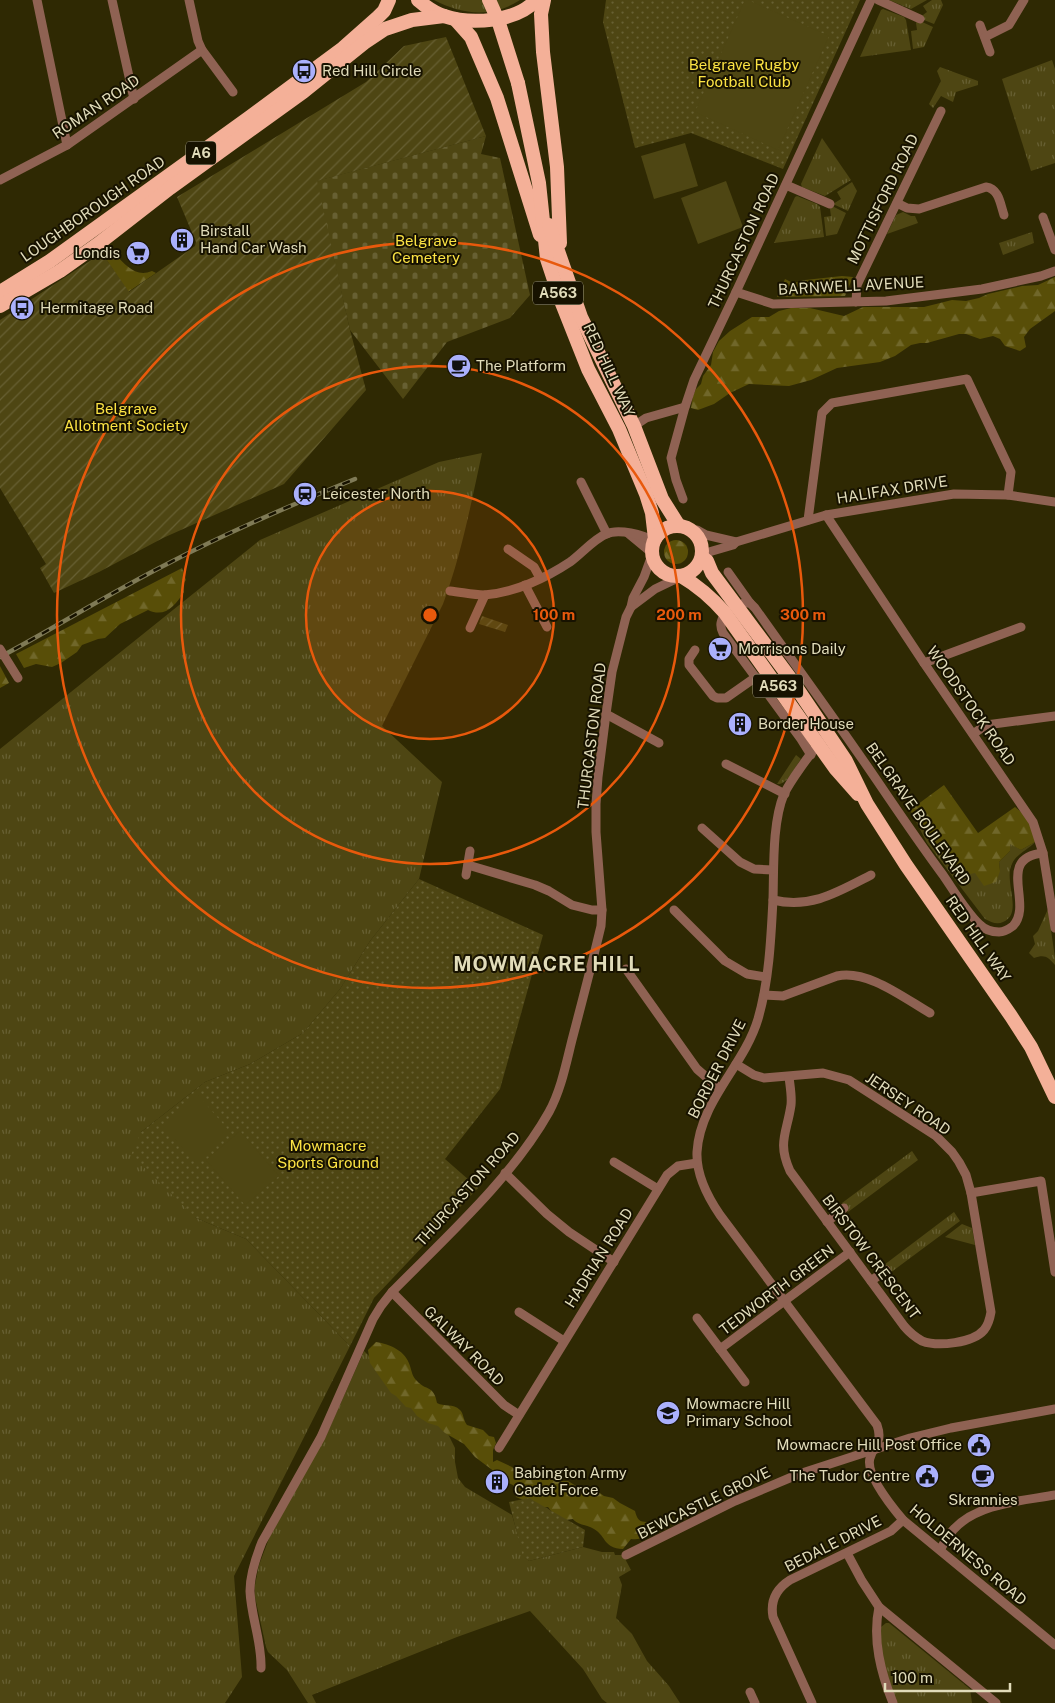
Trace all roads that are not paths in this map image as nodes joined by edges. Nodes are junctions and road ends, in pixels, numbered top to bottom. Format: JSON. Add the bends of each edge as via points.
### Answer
{"nodes":[{"id":1,"x":37,"y":0,"type":"edge"},
{"id":2,"x":112,"y":0,"type":"edge"},
{"id":3,"x":189,"y":0,"type":"edge"},
{"id":4,"x":388,"y":0,"type":"edge"},
{"id":5,"x":418,"y":0,"type":"edge"},
{"id":6,"x":489,"y":0,"type":"edge"},
{"id":7,"x":536,"y":0,"type":"edge"},
{"id":8,"x":544,"y":0,"type":"edge"},
{"id":9,"x":871,"y":0,"type":"edge"},
{"id":10,"x":878,"y":0,"type":"edge"},
{"id":11,"x":1024,"y":0,"type":"edge"},
{"id":12,"x":450,"y":17,"type":"junction"},
{"id":13,"x":920,"y":19,"type":"dead end"},
{"id":14,"x":980,"y":25,"type":"dead end"},
{"id":15,"x":985,"y":37,"type":"junction"},
{"id":16,"x":202,"y":50,"type":"junction"},
{"id":17,"x":990,"y":52,"type":"dead end"},
{"id":18,"x":233,"y":92,"type":"dead end"},
{"id":19,"x":134,"y":99,"type":"junction"},
{"id":20,"x":941,"y":110,"type":"dead end"},
{"id":21,"x":67,"y":145,"type":"junction"},
{"id":22,"x":0,"y":180,"type":"edge"},
{"id":23,"x":786,"y":185,"type":"junction"},
{"id":24,"x":897,"y":203,"type":"junction"},
{"id":25,"x":830,"y":204,"type":"dead end"},
{"id":26,"x":1004,"y":215,"type":"dead end"},
{"id":27,"x":1044,"y":217,"type":"dead end"},
{"id":28,"x":1055,"y":250,"type":"edge"},
{"id":29,"x":554,"y":258,"type":"junction"},
{"id":30,"x":1055,"y":271,"type":"edge"},
{"id":31,"x":0,"y":292,"type":"edge"},
{"id":32,"x":736,"y":292,"type":"junction"},
{"id":33,"x":856,"y":302,"type":"junction"},
{"id":34,"x":0,"y":306,"type":"edge"},
{"id":35,"x":685,"y":407,"type":"junction"},
{"id":36,"x":634,"y":426,"type":"junction"},
{"id":37,"x":581,"y":482,"type":"dead end"},
{"id":38,"x":1008,"y":495,"type":"junction"},
{"id":39,"x":683,"y":499,"type":"dead end"},
{"id":40,"x":1055,"y":502,"type":"edge"},
{"id":41,"x":826,"y":515,"type":"junction"},
{"id":42,"x":808,"y":520,"type":"junction"},
{"id":43,"x":686,"y":529,"type":"junction"},
{"id":44,"x":606,"y":534,"type":"junction"},
{"id":45,"x":736,"y":542,"type":"junction"},
{"id":46,"x":653,"y":547,"type":"junction"},
{"id":47,"x":508,"y":549,"type":"dead end"},
{"id":48,"x":702,"y":556,"type":"junction"},
{"id":49,"x":728,"y":572,"type":"dead end"},
{"id":50,"x":681,"y":577,"type":"junction"},
{"id":51,"x":540,"y":578,"type":"junction"},
{"id":52,"x":525,"y":586,"type":"junction"},
{"id":53,"x":450,"y":591,"type":"dead end"},
{"id":54,"x":485,"y":595,"type":"junction"},
{"id":55,"x":631,"y":607,"type":"junction"},
{"id":56,"x":737,"y":608,"type":"junction"},
{"id":57,"x":547,"y":627,"type":"dead end"},
{"id":58,"x":1021,"y":627,"type":"dead end"},
{"id":59,"x":470,"y":628,"type":"dead end"},
{"id":60,"x":0,"y":649,"type":"edge"},
{"id":61,"x":695,"y":650,"type":"dead end"},
{"id":62,"x":924,"y":663,"type":"junction"},
{"id":63,"x":756,"y":677,"type":"junction"},
{"id":64,"x":18,"y":678,"type":"dead end"},
{"id":65,"x":606,"y":714,"type":"junction"},
{"id":66,"x":1055,"y":716,"type":"edge"},
{"id":67,"x":973,"y":734,"type":"junction"},
{"id":68,"x":659,"y":743,"type":"dead end"},
{"id":69,"x":819,"y":744,"type":"junction"},
{"id":70,"x":726,"y":764,"type":"dead end"},
{"id":71,"x":785,"y":794,"type":"junction"},
{"id":72,"x":702,"y":828,"type":"dead end"},
{"id":73,"x":470,"y":851,"type":"dead end"},
{"id":74,"x":1044,"y":853,"type":"junction"},
{"id":75,"x":468,"y":865,"type":"junction"},
{"id":76,"x":773,"y":870,"type":"junction"},
{"id":77,"x":466,"y":875,"type":"dead end"},
{"id":78,"x":871,"y":875,"type":"dead end"},
{"id":79,"x":772,"y":900,"type":"junction"},
{"id":80,"x":602,"y":910,"type":"junction"},
{"id":81,"x":675,"y":916,"type":"dead end"},
{"id":82,"x":1055,"y":928,"type":"edge"},
{"id":83,"x":626,"y":969,"type":"dead end"},
{"id":84,"x":766,"y":977,"type":"junction"},
{"id":85,"x":764,"y":995,"type":"junction"},
{"id":86,"x":930,"y":1013,"type":"dead end"},
{"id":87,"x":736,"y":1064,"type":"junction"},
{"id":88,"x":789,"y":1077,"type":"junction"},
{"id":89,"x":720,"y":1089,"type":"junction"},
{"id":90,"x":1055,"y":1097,"type":"edge"},
{"id":91,"x":614,"y":1162,"type":"dead end"},
{"id":92,"x":697,"y":1163,"type":"junction"},
{"id":93,"x":505,"y":1173,"type":"junction"},
{"id":94,"x":658,"y":1189,"type":"junction"},
{"id":95,"x":971,"y":1193,"type":"junction"},
{"id":96,"x":844,"y":1208,"type":"dead end"},
{"id":97,"x":827,"y":1222,"type":"junction"},
{"id":98,"x":850,"y":1252,"type":"junction"},
{"id":99,"x":614,"y":1262,"type":"junction"},
{"id":100,"x":886,"y":1270,"type":"dead end"},
{"id":101,"x":1055,"y":1272,"type":"edge"},
{"id":102,"x":871,"y":1281,"type":"junction"},
{"id":103,"x":392,"y":1292,"type":"junction"},
{"id":104,"x":785,"y":1301,"type":"junction"},
{"id":105,"x":519,"y":1312,"type":"dead end"},
{"id":106,"x":697,"y":1318,"type":"dead end"},
{"id":107,"x":564,"y":1341,"type":"junction"},
{"id":108,"x":720,"y":1349,"type":"junction"},
{"id":109,"x":745,"y":1382,"type":"dead end"},
{"id":110,"x":1055,"y":1409,"type":"edge"},
{"id":111,"x":519,"y":1415,"type":"junction"},
{"id":112,"x":499,"y":1448,"type":"dead end"},
{"id":113,"x":875,"y":1449,"type":"junction"},
{"id":114,"x":1055,"y":1495,"type":"edge"},
{"id":115,"x":903,"y":1520,"type":"junction"},
{"id":116,"x":940,"y":1550,"type":"junction"},
{"id":117,"x":847,"y":1553,"type":"junction"},
{"id":118,"x":626,"y":1555,"type":"dead end"},
{"id":119,"x":879,"y":1608,"type":"junction"},
{"id":120,"x":1055,"y":1645,"type":"edge"},
{"id":121,"x":261,"y":1668,"type":"dead end"},
{"id":122,"x":750,"y":1692,"type":"dead end"},
{"id":123,"x":993,"y":1702,"type":"edge"},
{"id":124,"x":755,"y":1703,"type":"edge"},
{"id":125,"x":812,"y":1703,"type":"edge"},
{"id":126,"x":893,"y":1703,"type":"edge"}],
"edges":[{"from":1,"to":21,"type":"street"},
{"from":2,"to":19,"type":"street"},
{"from":3,"to":16,"type":"street"},
{"from":4,"to":31,"type":"highway","name":"LOUGHBOROUGH ROAD","number":"A6","via":[[378,17],[314,71],[58,256]]},
{"from":5,"to":12,"type":"highway","number":"A6"},
{"from":6,"to":29,"type":"highway","name":"RED HILL WAY","number":"A563","bridge":true,"via":[[518,83]]},
{"from":7,"to":12,"type":"highway","number":"A6","via":[[516,14],[487,20]]},
{"from":8,"to":29,"type":"highway","via":[[542,52],[557,167]]},
{"from":9,"to":23,"type":"street","name":"THURCASTON ROAD"},
{"from":10,"to":13,"type":"street"},
{"from":11,"to":15,"type":"street","via":[[1009,25]]},
{"from":12,"to":29,"type":"highway","via":[[471,37],[497,98]]},
{"from":12,"to":34,"type":"highway","name":"LOUGHBOROUGH ROAD","number":"A6","via":[[412,20],[385,29],[98,244],[60,271]]},
{"from":14,"to":15,"type":"street"},
{"from":15,"to":17,"type":"street"},
{"from":16,"to":18,"type":"street"},
{"from":16,"to":19,"type":"street","name":"ROMAN ROAD"},
{"from":19,"to":21,"type":"street","name":"ROMAN ROAD"},
{"from":20,"to":24,"type":"street","name":"MOTTISFORD ROAD"},
{"from":21,"to":22,"type":"street","name":"ROMAN ROAD"},
{"from":23,"to":25,"type":"street"},
{"from":23,"to":32,"type":"street","name":"THURCASTON ROAD"},
{"from":24,"to":26,"type":"street","via":[[919,209],[986,187],[997,194]]},
{"from":24,"to":33,"type":"street","name":"MOTTISFORD ROAD","via":[[857,285]]},
{"from":27,"to":28,"type":"street"},
{"from":29,"to":36,"type":"highway","name":"RED HILL WAY","number":"A563"},
{"from":29,"to":46,"type":"highway","name":"RED HILL WAY","number":"A563","via":[[561,301],[588,369],[646,494],[652,514]]},
{"from":30,"to":33,"type":"street","name":"BARNWELL AVENUE","via":[[974,290]]},
{"from":32,"to":33,"type":"street","name":"BARNWELL AVENUE","via":[[773,304]]},
{"from":32,"to":35,"type":"street","name":"THURCASTON ROAD","via":[[694,380]]},
{"from":35,"to":36,"type":"street","via":[[646,418]]},
{"from":35,"to":39,"type":"street","name":"THURCASTON ROAD","via":[[671,458]]},
{"from":36,"to":43,"type":"highway","name":"RED HILL WAY","number":"A563","via":[[662,499]]},
{"from":37,"to":44,"type":"street"},
{"from":38,"to":40,"type":"street","name":"HALIFAX DRIVE"},
{"from":38,"to":41,"type":"street","name":"HALIFAX DRIVE","via":[[954,494]]},
{"from":38,"to":42,"type":"street","via":[[1011,472],[968,379],[832,403],[822,413]]},
{"from":41,"to":42,"type":"street","name":"HALIFAX DRIVE"},
{"from":41,"to":62,"type":"street","name":"WOODSTOCK ROAD"},
{"from":42,"to":45,"type":"street","name":"HALIFAX DRIVE"},
{"from":43,"to":45,"type":"street"},
{"from":43,"to":46,"type":"highway","via":[[665,529]]},
{"from":43,"to":48,"type":"highway","via":[[700,540]]},
{"from":44,"to":46,"type":"street","via":[[629,534]]},
{"from":44,"to":51,"type":"street","via":[[569,562]]},
{"from":45,"to":48,"type":"street","name":"HALIFAX DRIVE"},
{"from":46,"to":50,"type":"highway","via":[[659,569]]},
{"from":46,"to":55,"type":"street"},
{"from":47,"to":51,"type":"street","via":[[534,567]]},
{"from":48,"to":50,"type":"highway","via":[[695,570]]},
{"from":48,"to":56,"type":"highway","name":"RED HILL WAY","number":"A563"},
{"from":49,"to":56,"type":"street","name":"BELGRAVE BOULEVARD"},
{"from":50,"to":55,"type":"street","via":[[655,589]]},
{"from":50,"to":56,"type":"highway","name":"RED HILL WAY","number":"A563","via":[[713,600]]},
{"from":51,"to":52,"type":"street"},
{"from":52,"to":54,"type":"street"},
{"from":52,"to":57,"type":"street"},
{"from":53,"to":54,"type":"street"},
{"from":54,"to":59,"type":"street"},
{"from":55,"to":65,"type":"street","name":"THURCASTON ROAD","via":[[612,672]]},
{"from":56,"to":63,"type":"street","via":[[721,621],[720,627]]},
{"from":56,"to":69,"type":"highway","name":"RED HILL WAY","number":"A563","via":[[790,678]]},
{"from":56,"to":74,"type":"street","name":"BELGRAVE BOULEVARD","via":[[858,753],[954,891],[985,929],[1003,932],[1017,921],[1021,912],[1017,872],[1028,858]]},
{"from":58,"to":62,"type":"street"},
{"from":60,"to":64,"type":"street","bridge":true},
{"from":61,"to":63,"type":"street","via":[[689,665],[717,698],[726,698]]},
{"from":62,"to":67,"type":"street","name":"WOODSTOCK ROAD"},
{"from":63,"to":69,"type":"street","via":[[801,739]]},
{"from":65,"to":68,"type":"street"},
{"from":65,"to":80,"type":"street","name":"THURCASTON ROAD","via":[[596,804]]},
{"from":66,"to":67,"type":"street","via":[[986,725]]},
{"from":67,"to":74,"type":"street","name":"WOODSTOCK ROAD","via":[[1033,822]]},
{"from":69,"to":71,"type":"street","name":"BORDER DRIVE"},
{"from":69,"to":90,"type":"highway","name":"RED HILL WAY","number":"A563","via":[[846,761],[867,804],[906,865],[1031,1047]]},
{"from":70,"to":71,"type":"street"},
{"from":71,"to":76,"type":"street","name":"BORDER DRIVE"},
{"from":72,"to":76,"type":"street","via":[[740,862],[754,869]]},
{"from":73,"to":75,"type":"street"},
{"from":74,"to":82,"type":"street","name":"WOODSTOCK ROAD"},
{"from":75,"to":77,"type":"street"},
{"from":75,"to":80,"type":"street","via":[[535,885],[572,905]]},
{"from":76,"to":79,"type":"street","name":"BORDER DRIVE"},
{"from":78,"to":79,"type":"street","via":[[819,899],[802,903]]},
{"from":79,"to":84,"type":"street","name":"BORDER DRIVE"},
{"from":80,"to":93,"type":"street","name":"THURCASTON ROAD","via":[[601,926],[562,1078],[549,1111]]},
{"from":81,"to":84,"type":"street","via":[[735,969]]},
{"from":83,"to":89,"type":"street","via":[[697,1069]]},
{"from":84,"to":85,"type":"street","name":"BORDER DRIVE"},
{"from":85,"to":86,"type":"street","via":[[783,996],[838,976],[856,975],[869,978]]},
{"from":85,"to":87,"type":"street","name":"BORDER DRIVE","via":[[750,1040]]},
{"from":87,"to":88,"type":"street","name":"JERSEY ROAD","via":[[764,1078]]},
{"from":87,"to":89,"type":"street","name":"BORDER DRIVE"},
{"from":88,"to":95,"type":"street","name":"JERSEY ROAD","via":[[823,1073],[849,1080],[920,1125],[952,1152],[966,1175]]},
{"from":88,"to":97,"type":"street","name":"BIRSTOW CRESCENT","via":[[792,1103],[782,1145],[784,1157],[790,1171]]},
{"from":89,"to":92,"type":"street","name":"BORDER DRIVE","via":[[702,1125]]},
{"from":91,"to":94,"type":"street"},
{"from":92,"to":94,"type":"street","name":"HADRIAN ROAD","via":[[671,1170]]},
{"from":92,"to":104,"type":"street","name":"BORDER DRIVE","via":[[710,1201]]},
{"from":93,"to":99,"type":"street","via":[[569,1232]]},
{"from":93,"to":103,"type":"street","name":"THURCASTON ROAD"},
{"from":94,"to":99,"type":"street","name":"HADRIAN ROAD"},
{"from":95,"to":101,"type":"street","via":[[1041,1181]]},
{"from":95,"to":102,"type":"street","name":"BIRSTOW CRESCENT","via":[[991,1312],[984,1331],[970,1340],[944,1344],[923,1341],[904,1326]]},
{"from":96,"to":97,"type":"street"},
{"from":97,"to":98,"type":"street","name":"BIRSTOW CRESCENT"},
{"from":98,"to":102,"type":"street","name":"BIRSTOW CRESCENT"},
{"from":98,"to":104,"type":"street","name":"TEDWORTH GREEN"},
{"from":99,"to":107,"type":"street","name":"HADRIAN ROAD"},
{"from":100,"to":102,"type":"street"},
{"from":103,"to":111,"type":"street","name":"GALWAY ROAD","via":[[504,1405]]},
{"from":103,"to":121,"type":"street","name":"THURCASTON ROAD","via":[[373,1319],[321,1436],[257,1556],[250,1590]]},
{"from":104,"to":108,"type":"street","name":"TEDWORTH GREEN"},
{"from":104,"to":113,"type":"street","name":"BORDER DRIVE","via":[[877,1425],[880,1433]]},
{"from":105,"to":107,"type":"street"},
{"from":106,"to":108,"type":"street","name":"TEDWORTH GREEN"},
{"from":107,"to":111,"type":"street","name":"HADRIAN ROAD"},
{"from":108,"to":109,"type":"street","name":"TEDWORTH GREEN"},
{"from":110,"to":113,"type":"street","name":"BEWCASTLE GROVE","via":[[951,1428]]},
{"from":111,"to":112,"type":"street","name":"HADRIAN ROAD"},
{"from":113,"to":115,"type":"street","name":"HOLDERNESS ROAD","via":[[870,1456],[871,1470]]},
{"from":113,"to":118,"type":"street","name":"BEWCASTLE GROVE","via":[[735,1501]]},
{"from":114,"to":116,"type":"street","via":[[980,1512],[953,1530]]},
{"from":115,"to":116,"type":"street","name":"HOLDERNESS ROAD"},
{"from":115,"to":117,"type":"street","name":"BEDALE DRIVE","via":[[891,1531]]},
{"from":116,"to":120,"type":"street","name":"HOLDERNESS ROAD"},
{"from":117,"to":119,"type":"street"},
{"from":117,"to":125,"type":"street","name":"BEDALE DRIVE","via":[[790,1580],[779,1589],[772,1603],[772,1618]]},
{"from":119,"to":123,"type":"street"},
{"from":119,"to":126,"type":"street","via":[[876,1641]]},
{"from":122,"to":124,"type":"street"}]}
